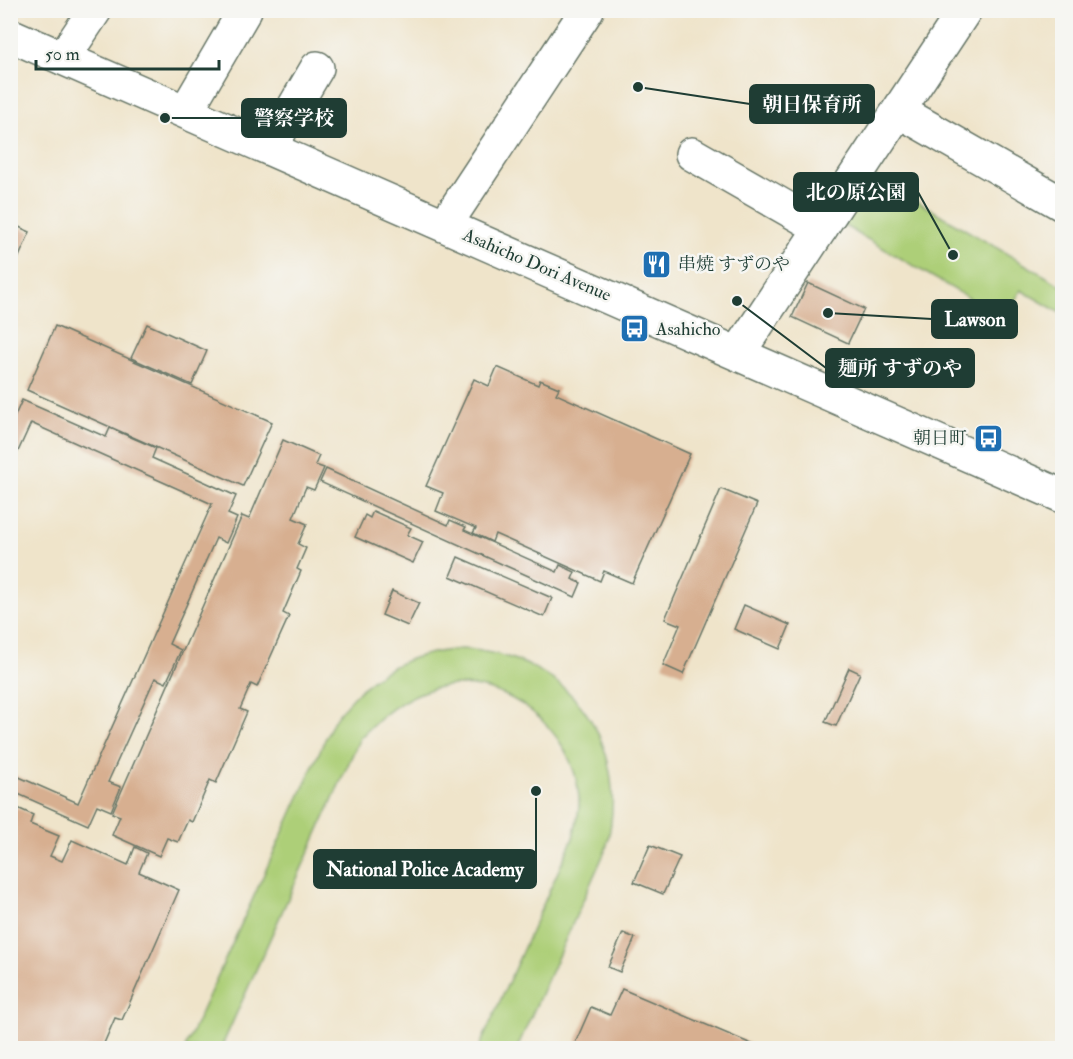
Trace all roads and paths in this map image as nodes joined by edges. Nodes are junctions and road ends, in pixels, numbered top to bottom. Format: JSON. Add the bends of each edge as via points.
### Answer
{"nodes":[{"id":1,"x":95,"y":10,"type":"edge"},
{"id":2,"x":245,"y":10,"type":"edge"},
{"id":3,"x":587,"y":10,"type":"edge"},
{"id":4,"x":965,"y":10,"type":"edge"},
{"id":5,"x":10,"y":35,"type":"edge"},
{"id":6,"x":63,"y":58,"type":"junction"},
{"id":7,"x":317,"y":68,"type":"dead end"},
{"id":8,"x":186,"y":111,"type":"junction"},
{"id":9,"x":899,"y":111,"type":"junction"},
{"id":10,"x":270,"y":148,"type":"junction"},
{"id":11,"x":692,"y":154,"type":"dead end"},
{"id":12,"x":1062,"y":204,"type":"edge"},
{"id":13,"x":445,"y":225,"type":"junction"},
{"id":14,"x":821,"y":228,"type":"junction"},
{"id":15,"x":740,"y":352,"type":"junction"},
{"id":16,"x":1062,"y":496,"type":"edge"}],
"edges":[{"from":1,"to":6,"type":"street"},
{"from":2,"to":8,"type":"street"},
{"from":3,"to":13,"type":"street"},
{"from":4,"to":9,"type":"street"},
{"from":5,"to":6,"type":"street","name":"Asahicho Dori Avenue"},
{"from":6,"to":8,"type":"street","name":"Asahicho Dori Avenue"},
{"from":7,"to":10,"type":"street"},
{"from":8,"to":10,"type":"street","name":"Asahicho Dori Avenue"},
{"from":9,"to":12,"type":"street"},
{"from":9,"to":14,"type":"street"},
{"from":10,"to":13,"type":"street","name":"Asahicho Dori Avenue"},
{"from":11,"to":14,"type":"street"},
{"from":13,"to":15,"type":"street","name":"Asahicho Dori Avenue"},
{"from":14,"to":15,"type":"street"},
{"from":15,"to":16,"type":"street","name":"Asahicho Dori Avenue"}]}
